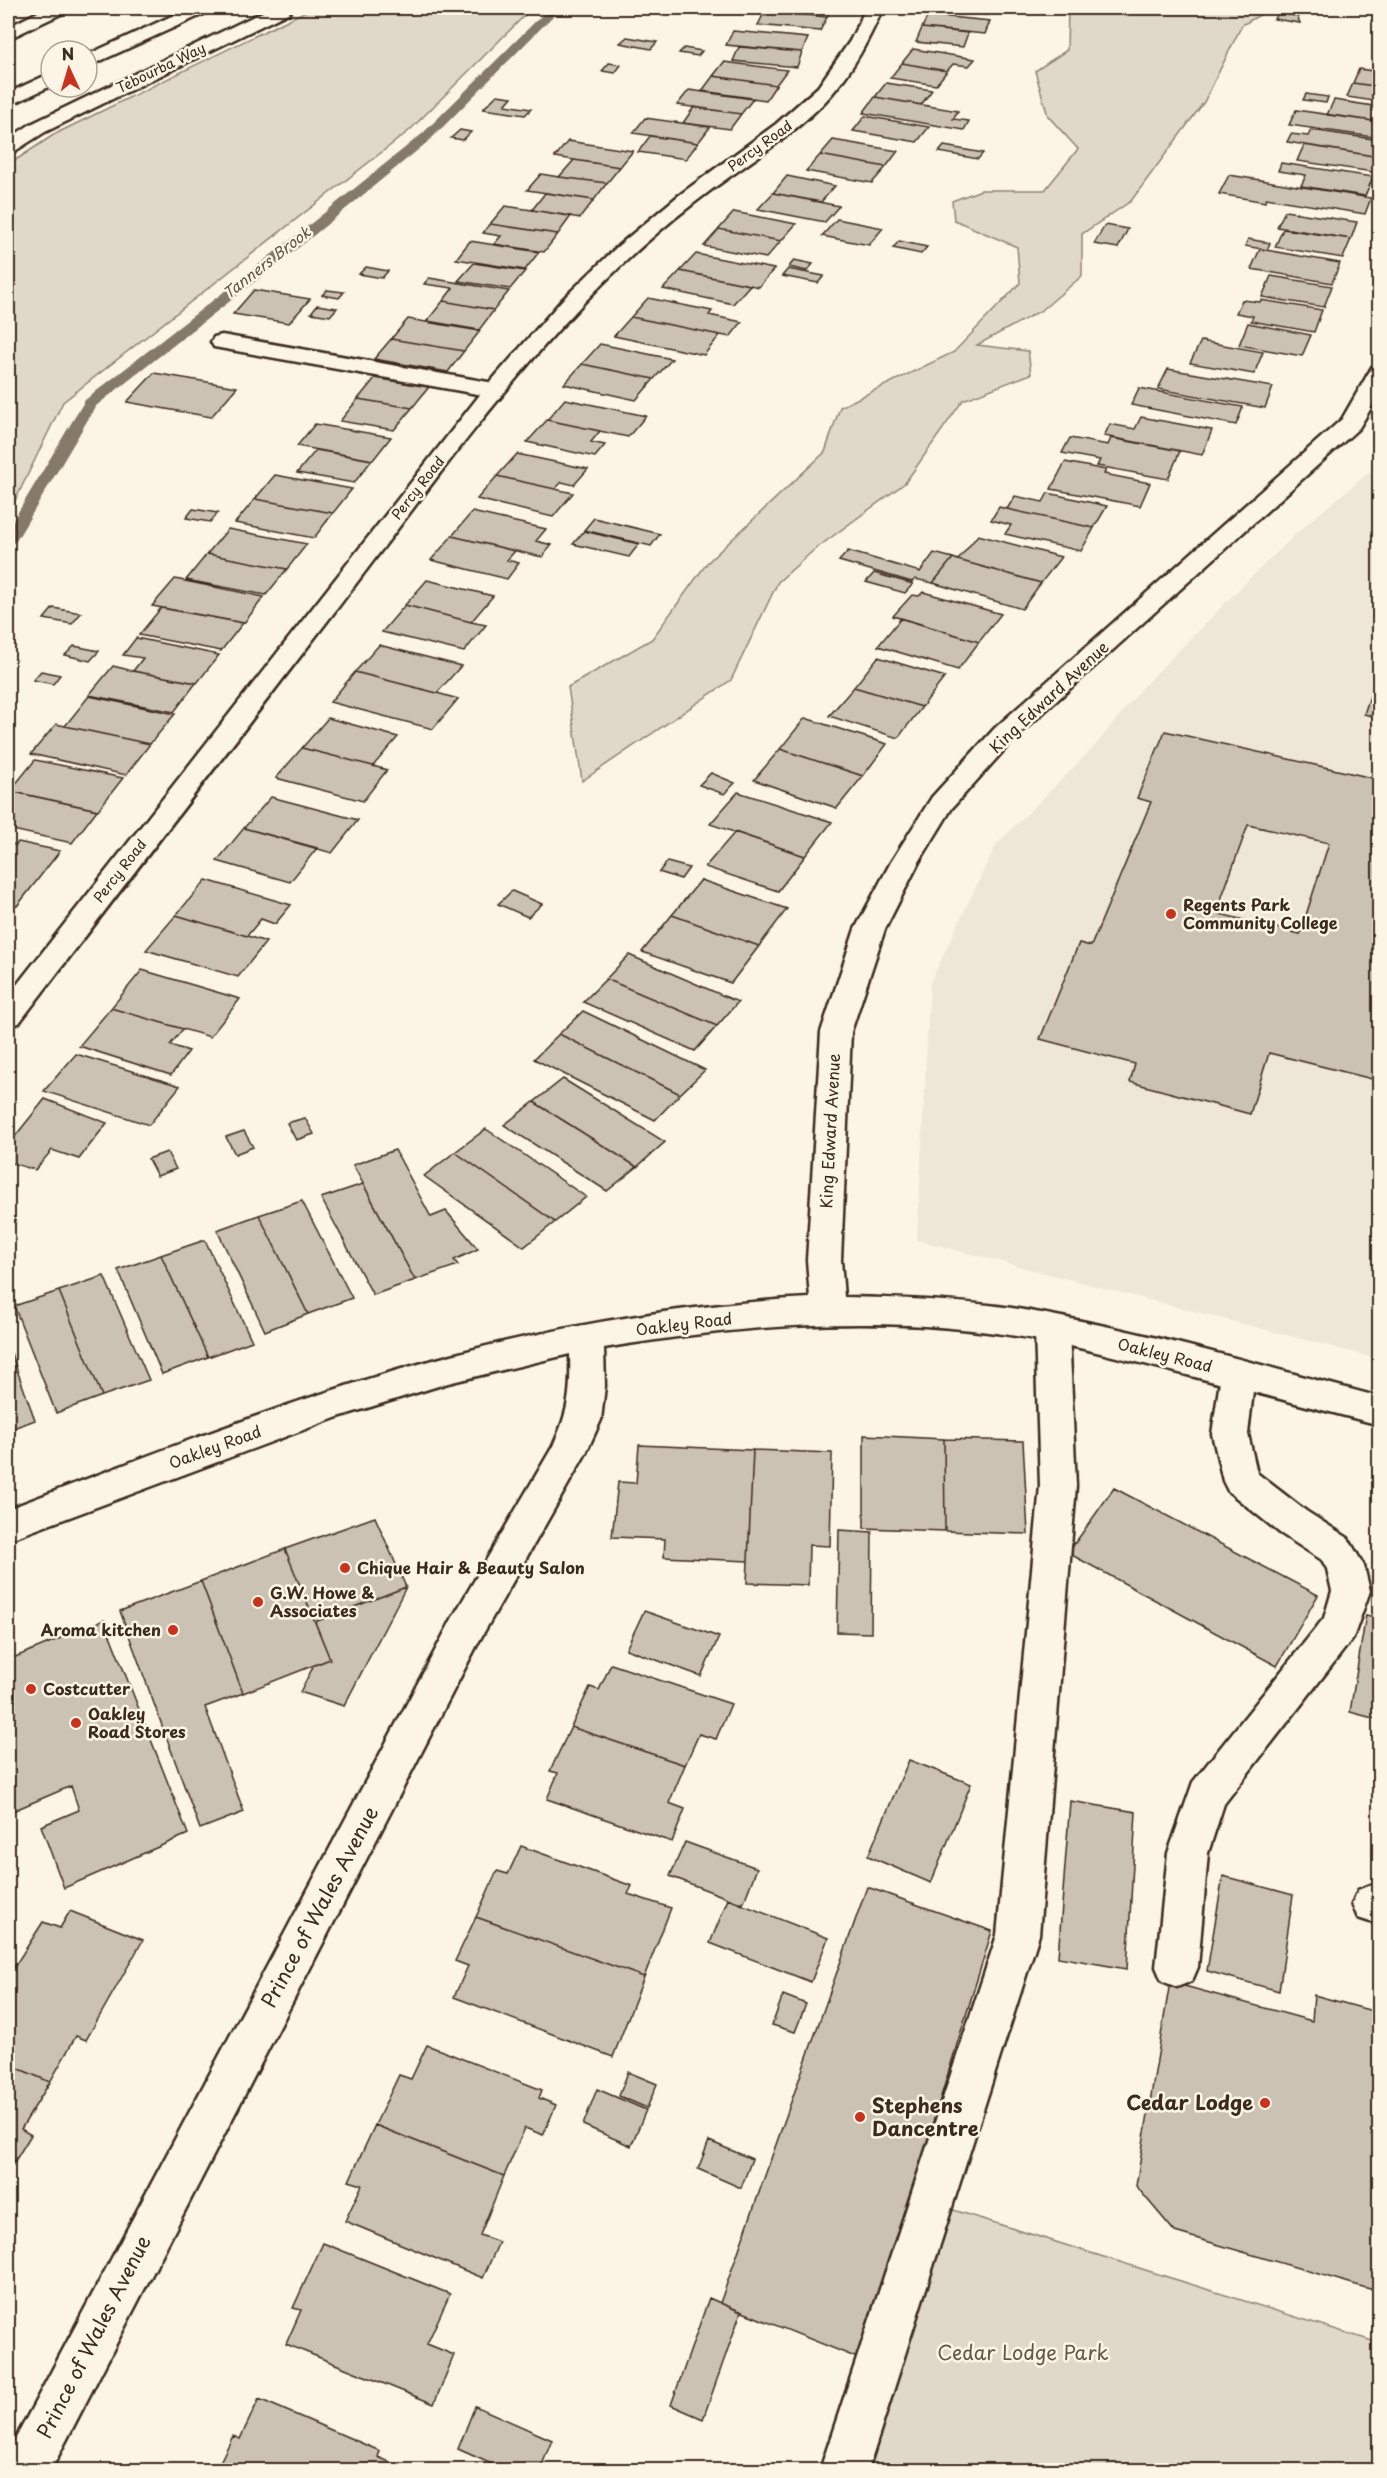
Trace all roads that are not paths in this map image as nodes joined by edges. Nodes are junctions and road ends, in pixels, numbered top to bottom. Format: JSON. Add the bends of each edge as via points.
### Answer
{"nodes":[{"id":1,"x":59,"y":8,"type":"edge"},
{"id":2,"x":202,"y":8,"type":"edge"},
{"id":3,"x":284,"y":8,"type":"edge"},
{"id":4,"x":874,"y":8,"type":"edge"},
{"id":5,"x":8,"y":34,"type":"edge"},
{"id":6,"x":99,"y":56,"type":"edge"},
{"id":7,"x":39,"y":86,"type":"edge"},
{"id":8,"x":8,"y":100,"type":"edge"},
{"id":9,"x":8,"y":147,"type":"edge"},
{"id":10,"x":222,"y":342,"type":"dead end"},
{"id":11,"x":1380,"y":372,"type":"edge"},
{"id":12,"x":494,"y":390,"type":"junction"},
{"id":13,"x":8,"y":1016,"type":"edge"},
{"id":14,"x":828,"y":1310,"type":"junction"},
{"id":15,"x":1052,"y":1330,"type":"junction"},
{"id":16,"x":587,"y":1338,"type":"junction"},
{"id":17,"x":1238,"y":1374,"type":"junction"},
{"id":18,"x":1380,"y":1411,"type":"edge"},
{"id":19,"x":8,"y":1525,"type":"edge"},
{"id":20,"x":1177,"y":1967,"type":"dead end"},
{"id":21,"x":26,"y":2470,"type":"edge"},
{"id":22,"x":844,"y":2470,"type":"edge"}],
"edges":[{"from":1,"to":5,"type":"street"},
{"from":2,"to":6,"type":"street"},
{"from":3,"to":9,"type":"street","name":"Tebourba Way","via":[[38,128]]},
{"from":4,"to":12,"type":"street","name":"Percy Road","via":[[846,66],[814,104],[623,252]]},
{"from":7,"to":8,"type":"street"},
{"from":10,"to":12,"type":"street"},
{"from":11,"to":14,"type":"street","name":"King Edward Avenue","via":[[1351,423],[1004,734],[942,803],[904,862],[870,928],[836,1032],[824,1260]]},
{"from":12,"to":13,"type":"street","name":"Percy Road"},
{"from":14,"to":15,"type":"street","name":"Oakley Road","via":[[976,1317]]},
{"from":14,"to":16,"type":"street","name":"Oakley Road","via":[[668,1324]]},
{"from":15,"to":17,"type":"street","name":"Oakley Road"},
{"from":15,"to":22,"type":"street","via":[[1058,1486],[1018,1935]]},
{"from":16,"to":19,"type":"street","name":"Oakley Road","via":[[375,1391]]},
{"from":16,"to":21,"type":"street","name":"Prince of Wales Avenue","via":[[588,1386],[583,1420],[568,1453],[466,1629]]},
{"from":17,"to":18,"type":"street","name":"Oakley Road"},
{"from":17,"to":20,"type":"street","via":[[1230,1434],[1241,1481],[1335,1549],[1346,1566],[1350,1591],[1340,1626],[1208,1795],[1188,1853]]}]}
